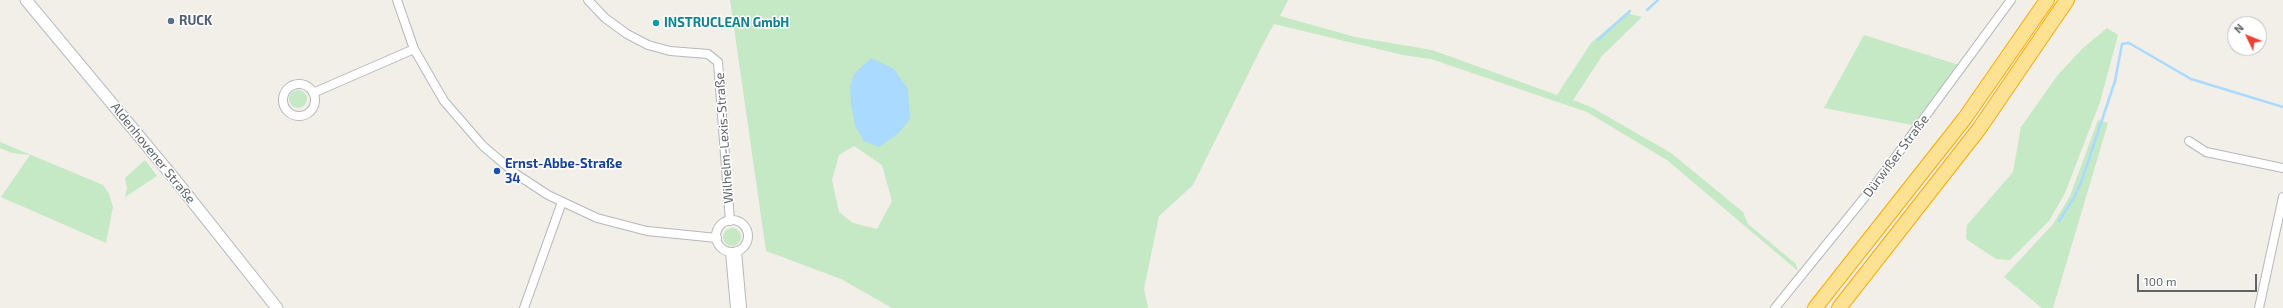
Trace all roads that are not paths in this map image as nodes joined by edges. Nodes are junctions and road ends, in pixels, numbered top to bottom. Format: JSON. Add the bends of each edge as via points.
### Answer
{"nodes":[{"id":1,"x":26,"y":0,"type":"edge"},
{"id":2,"x":397,"y":0,"type":"edge"},
{"id":3,"x":588,"y":0,"type":"edge"},
{"id":4,"x":2011,"y":0,"type":"edge"},
{"id":5,"x":2047,"y":0,"type":"edge"},
{"id":6,"x":2067,"y":0,"type":"edge"},
{"id":7,"x":414,"y":49,"type":"junction"},
{"id":8,"x":313,"y":94,"type":"dead end"},
{"id":9,"x":2189,"y":142,"type":"dead end"},
{"id":10,"x":2283,"y":168,"type":"edge"},
{"id":11,"x":2283,"y":197,"type":"edge"},
{"id":12,"x":562,"y":202,"type":"junction"},
{"id":13,"x":730,"y":221,"type":"junction"},
{"id":14,"x":2280,"y":224,"type":"edge"},
{"id":15,"x":717,"y":238,"type":"junction"},
{"id":16,"x":733,"y":252,"type":"junction"},
{"id":17,"x":277,"y":308,"type":"edge"},
{"id":18,"x":524,"y":308,"type":"edge"},
{"id":19,"x":736,"y":308,"type":"edge"},
{"id":20,"x":742,"y":308,"type":"edge"},
{"id":21,"x":1775,"y":308,"type":"edge"},
{"id":22,"x":1815,"y":308,"type":"edge"},
{"id":23,"x":1838,"y":308,"type":"edge"},
{"id":24,"x":2259,"y":308,"type":"edge"}],
"edges":[{"from":1,"to":17,"type":"main road","name":"Aldenhovener Straße","via":[[173,177]]},
{"from":2,"to":7,"type":"street"},
{"from":3,"to":13,"type":"street","name":"Wilhelm-Lexis-Straße","via":[[605,18],[648,45],[670,51],[708,54],[718,62]]},
{"from":4,"to":21,"type":"street","name":"Dürwißer Straße","via":[[1877,182]]},
{"from":5,"to":22,"type":"highway","via":[[1965,118]]},
{"from":6,"to":23,"type":"highway","via":[[1979,129]]},
{"from":7,"to":8,"type":"street"},
{"from":7,"to":12,"type":"street","via":[[444,101],[483,146],[516,174]]},
{"from":9,"to":10,"type":"street","via":[[2206,152]]},
{"from":11,"to":14,"type":"street"},
{"from":12,"to":15,"type":"street","via":[[597,218],[641,230]]},
{"from":12,"to":18,"type":"street"},
{"from":13,"to":15,"type":"street","via":[[719,228]]},
{"from":13,"to":16,"type":"street","via":[[740,223],[747,231],[747,241],[742,249]]},
{"from":14,"to":24,"type":"street"},
{"from":15,"to":16,"type":"street","via":[[722,248]]},
{"from":16,"to":19,"type":"street"},
{"from":16,"to":20,"type":"street"}]}
